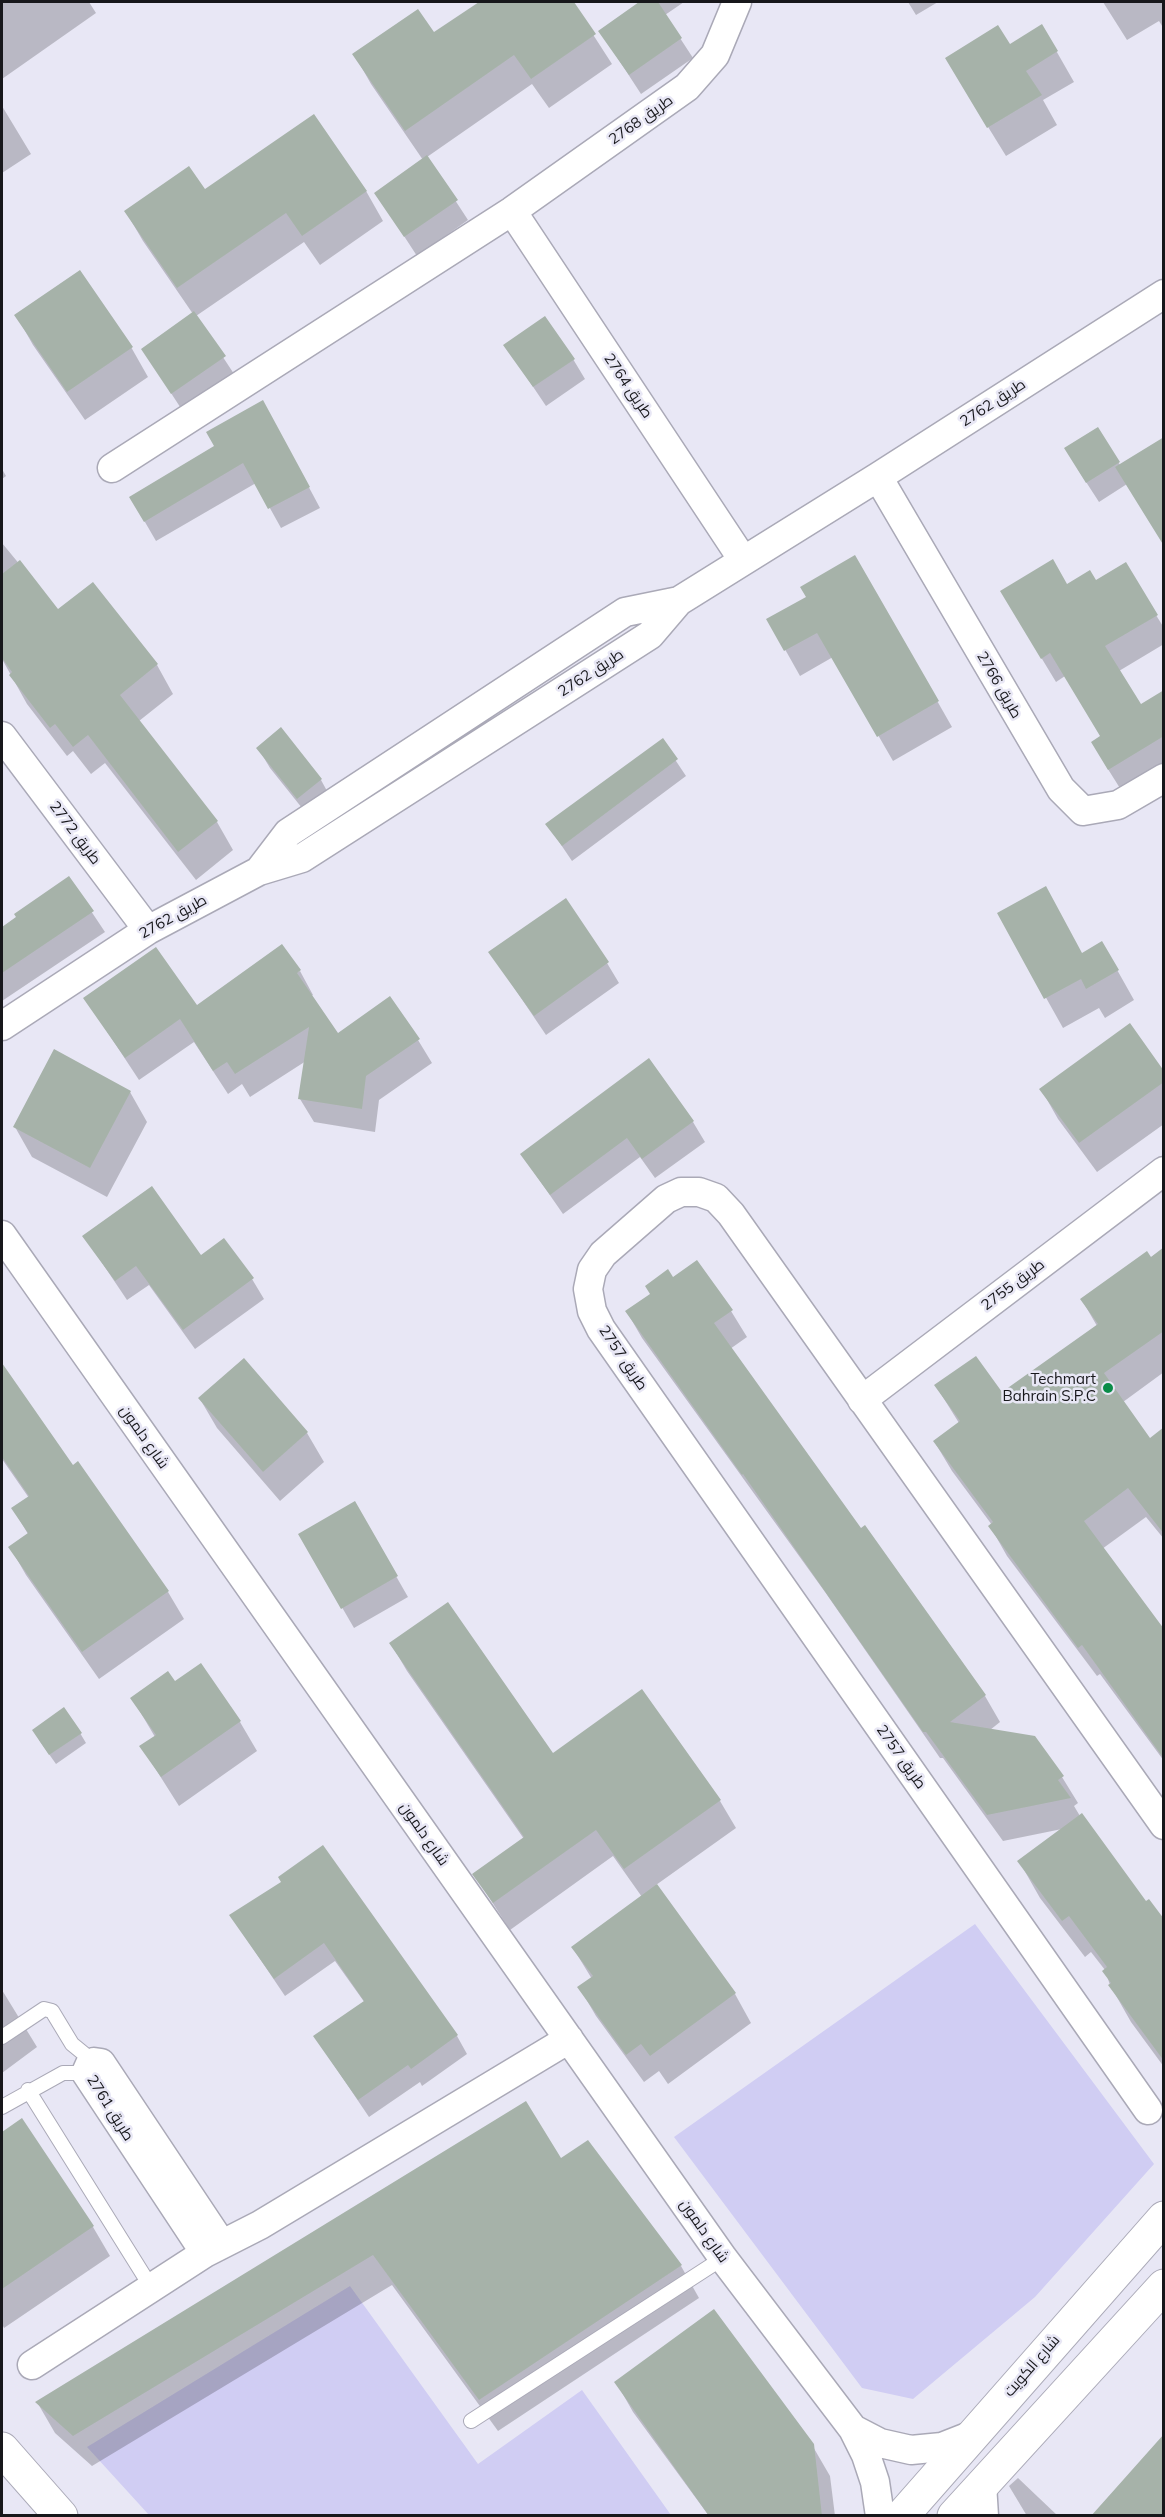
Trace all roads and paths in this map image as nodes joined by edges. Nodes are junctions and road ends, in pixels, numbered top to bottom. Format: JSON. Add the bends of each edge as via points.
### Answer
{"nodes":[{"id":1,"x":737,"y":2,"type":"edge"},
{"id":2,"x":512,"y":212,"type":"junction"},
{"id":3,"x":1164,"y":294,"type":"edge"},
{"id":4,"x":112,"y":468,"type":"dead end"},
{"id":5,"x":878,"y":477,"type":"junction"},
{"id":6,"x":743,"y":560,"type":"junction"},
{"id":7,"x":2,"y":736,"type":"edge"},
{"id":8,"x":1164,"y":778,"type":"edge"},
{"id":9,"x":148,"y":930,"type":"junction"},
{"id":10,"x":2,"y":1026,"type":"edge"},
{"id":11,"x":1164,"y":1171,"type":"edge"},
{"id":12,"x":2,"y":1235,"type":"edge"},
{"id":13,"x":862,"y":1400,"type":"junction"},
{"id":14,"x":1164,"y":1825,"type":"edge"},
{"id":15,"x":2,"y":2037,"type":"edge"},
{"id":16,"x":569,"y":2039,"type":"junction"},
{"id":17,"x":90,"y":2067,"type":"junction"},
{"id":18,"x":28,"y":2090,"type":"junction"},
{"id":19,"x":2,"y":2107,"type":"edge"},
{"id":20,"x":1148,"y":2110,"type":"dead end"},
{"id":21,"x":1164,"y":2218,"type":"edge"},
{"id":22,"x":213,"y":2248,"type":"junction"},
{"id":23,"x":723,"y":2258,"type":"junction"},
{"id":24,"x":1164,"y":2286,"type":"edge"},
{"id":25,"x":152,"y":2287,"type":"junction"},
{"id":26,"x":32,"y":2364,"type":"dead end"},
{"id":27,"x":471,"y":2421,"type":"dead end"},
{"id":28,"x":853,"y":2429,"type":"junction"},
{"id":29,"x":970,"y":2436,"type":"junction"},
{"id":30,"x":2,"y":2450,"type":"edge"},
{"id":31,"x":982,"y":2484,"type":"junction"},
{"id":32,"x":61,"y":2516,"type":"edge"},
{"id":33,"x":880,"y":2516,"type":"edge"},
{"id":34,"x":902,"y":2516,"type":"edge"},
{"id":35,"x":954,"y":2516,"type":"edge"},
{"id":36,"x":984,"y":2516,"type":"edge"}],
"edges":[{"from":1,"to":2,"type":"street","name":"طريق 2768","via":[[715,55],[687,87]]},
{"from":2,"to":4,"type":"street","name":"طريق 2768"},
{"from":2,"to":6,"type":"street","name":"طريق 2764"},
{"from":3,"to":5,"type":"street","name":"طريق 2762"},
{"from":5,"to":6,"type":"street","name":"طريق 2762"},
{"from":5,"to":8,"type":"street","name":"طريق 2766","via":[[1061,789],[1083,811],[1118,805]]},
{"from":6,"to":9,"type":"street","name":"طريق 2762","via":[[679,601],[650,635],[302,858],[259,871]]},
{"from":7,"to":9,"type":"street","name":"طريق 2772"},
{"from":9,"to":10,"type":"street","name":"طريق 2762"},
{"from":11,"to":13,"type":"street","name":"طريق 2755"},
{"from":12,"to":16,"type":"street","name":"شارع دلمون"},
{"from":13,"to":14,"type":"street","name":"طريق 2757"},
{"from":13,"to":20,"type":"street","name":"طريق 2757","via":[[716,1198],[699,1191],[681,1192],[666,1199],[603,1254],[592,1270],[588,1289],[592,1311],[602,1329]]},
{"from":15,"to":17,"type":"lane","via":[[44,2009],[52,2011]]},
{"from":16,"to":22,"type":"street","via":[[260,2225]]},
{"from":16,"to":23,"type":"street","name":"شارع دلمون"},
{"from":17,"to":18,"type":"lane","via":[[63,2073]]},
{"from":17,"to":22,"type":"street","name":"طريق 2761","via":[[100,2063]]},
{"from":18,"to":19,"type":"lane"},
{"from":18,"to":25,"type":"lane"},
{"from":21,"to":29,"type":"main road","name":"شارع الكويت"},
{"from":22,"to":25,"type":"street"},
{"from":23,"to":27,"type":"lane"},
{"from":23,"to":28,"type":"street","name":"شارع دلمون"},
{"from":24,"to":31,"type":"main road"},
{"from":25,"to":26,"type":"street"},
{"from":28,"to":29,"type":"street","name":"شارع دلمون","via":[[880,2443],[911,2450],[942,2447]]},
{"from":28,"to":33,"type":"street","name":"شارع دلمون","via":[[875,2482]]},
{"from":29,"to":34,"type":"main road","name":"شارع الكويت"},
{"from":30,"to":32,"type":"main road"},
{"from":31,"to":35,"type":"main road"},
{"from":31,"to":36,"type":"street"}]}
